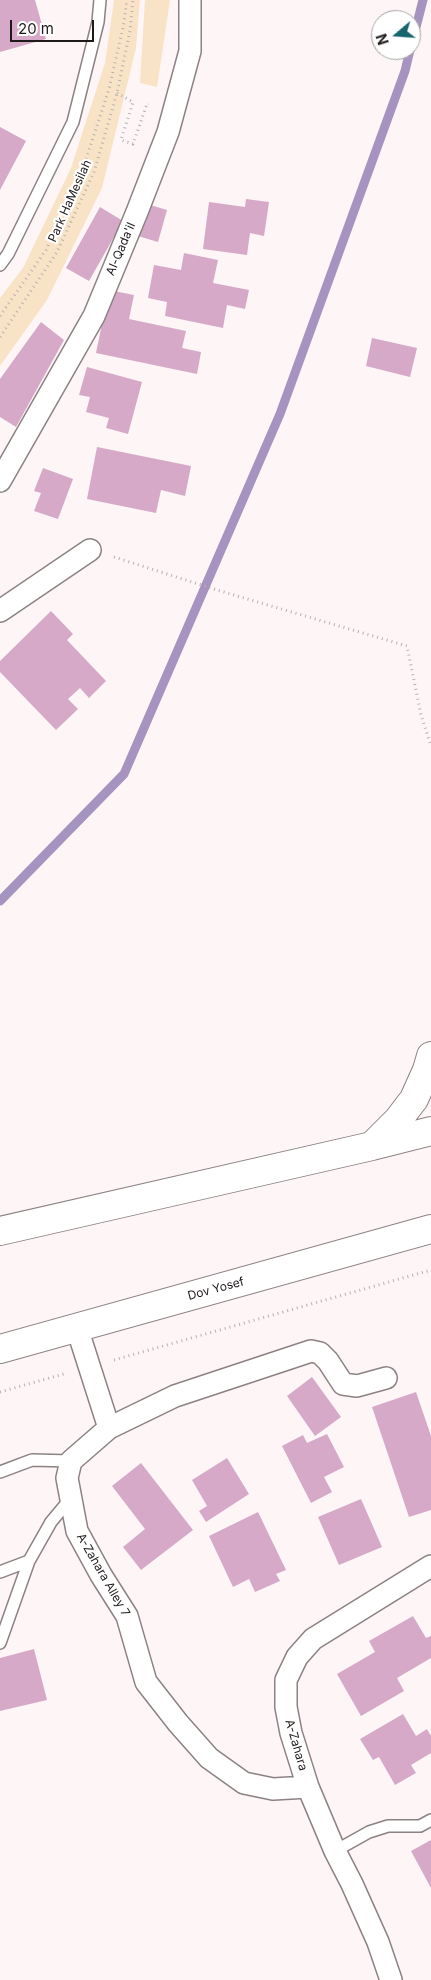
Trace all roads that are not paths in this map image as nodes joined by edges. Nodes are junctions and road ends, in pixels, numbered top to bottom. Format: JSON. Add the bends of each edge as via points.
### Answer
{"nodes":[{"id":1,"x":100,"y":0,"type":"edge"},
{"id":2,"x":190,"y":0,"type":"edge"},
{"id":3,"x":0,"y":265,"type":"edge"},
{"id":4,"x":0,"y":480,"type":"edge"},
{"id":5,"x":90,"y":550,"type":"road end"},
{"id":6,"x":0,"y":611,"type":"edge"},
{"id":7,"x":431,"y":1056,"type":"edge"},
{"id":8,"x":431,"y":1131,"type":"edge"},
{"id":9,"x":372,"y":1146,"type":"junction"},
{"id":10,"x":431,"y":1229,"type":"edge"},
{"id":11,"x":0,"y":1231,"type":"edge"},
{"id":12,"x":77,"y":1328,"type":"junction"},
{"id":13,"x":0,"y":1349,"type":"edge"},
{"id":14,"x":386,"y":1378,"type":"dead end"},
{"id":15,"x":109,"y":1428,"type":"junction"},
{"id":16,"x":71,"y":1461,"type":"junction"},
{"id":17,"x":0,"y":1472,"type":"edge"},
{"id":18,"x":71,"y":1498,"type":"junction"},
{"id":19,"x":29,"y":1561,"type":"junction"},
{"id":20,"x":431,"y":1566,"type":"edge"},
{"id":21,"x":0,"y":1572,"type":"edge"},
{"id":22,"x":0,"y":1643,"type":"edge"},
{"id":23,"x":308,"y":1787,"type":"junction"},
{"id":24,"x":431,"y":1820,"type":"edge"},
{"id":25,"x":335,"y":1851,"type":"junction"},
{"id":26,"x":390,"y":1980,"type":"edge"}],
"edges":[{"from":1,"to":3,"type":"lane","via":[[98,22],[73,122]]},
{"from":2,"to":4,"type":"street","name":"Al-Qada'il","via":[[190,52],[168,132],[137,212],[94,316]]},
{"from":5,"to":6,"type":"street"},
{"from":7,"to":9,"type":"main road","via":[[414,1099]]},
{"from":8,"to":9,"type":"main road"},
{"from":9,"to":11,"type":"main road"},
{"from":10,"to":12,"type":"main road","name":"Dov Yosef"},
{"from":12,"to":13,"type":"main road","name":"Dov Yosef"},
{"from":12,"to":15,"type":"street"},
{"from":14,"to":15,"type":"street","via":[[357,1386],[343,1384],[328,1360],[312,1351],[175,1396]]},
{"from":15,"to":16,"type":"street"},
{"from":16,"to":17,"type":"lane","via":[[32,1460]]},
{"from":16,"to":18,"type":"street","name":"A-Zahara Alley 7","via":[[67,1478]]},
{"from":18,"to":19,"type":"lane","via":[[51,1522]]},
{"from":18,"to":23,"type":"street","name":"A-Zahara Alley 7","via":[[77,1531],[127,1616],[146,1682],[178,1723],[209,1758],[244,1783],[273,1789]]},
{"from":19,"to":21,"type":"lane"},
{"from":19,"to":22,"type":"lane"},
{"from":20,"to":23,"type":"street","name":"A-Zahara","via":[[330,1626],[297,1656],[286,1680],[286,1707]]},
{"from":23,"to":25,"type":"street","name":"A-Zahara"},
{"from":24,"to":25,"type":"lane","via":[[420,1826],[388,1826],[369,1832]]},
{"from":25,"to":26,"type":"street","name":"A-Zahara","via":[[378,1942]]}]}
